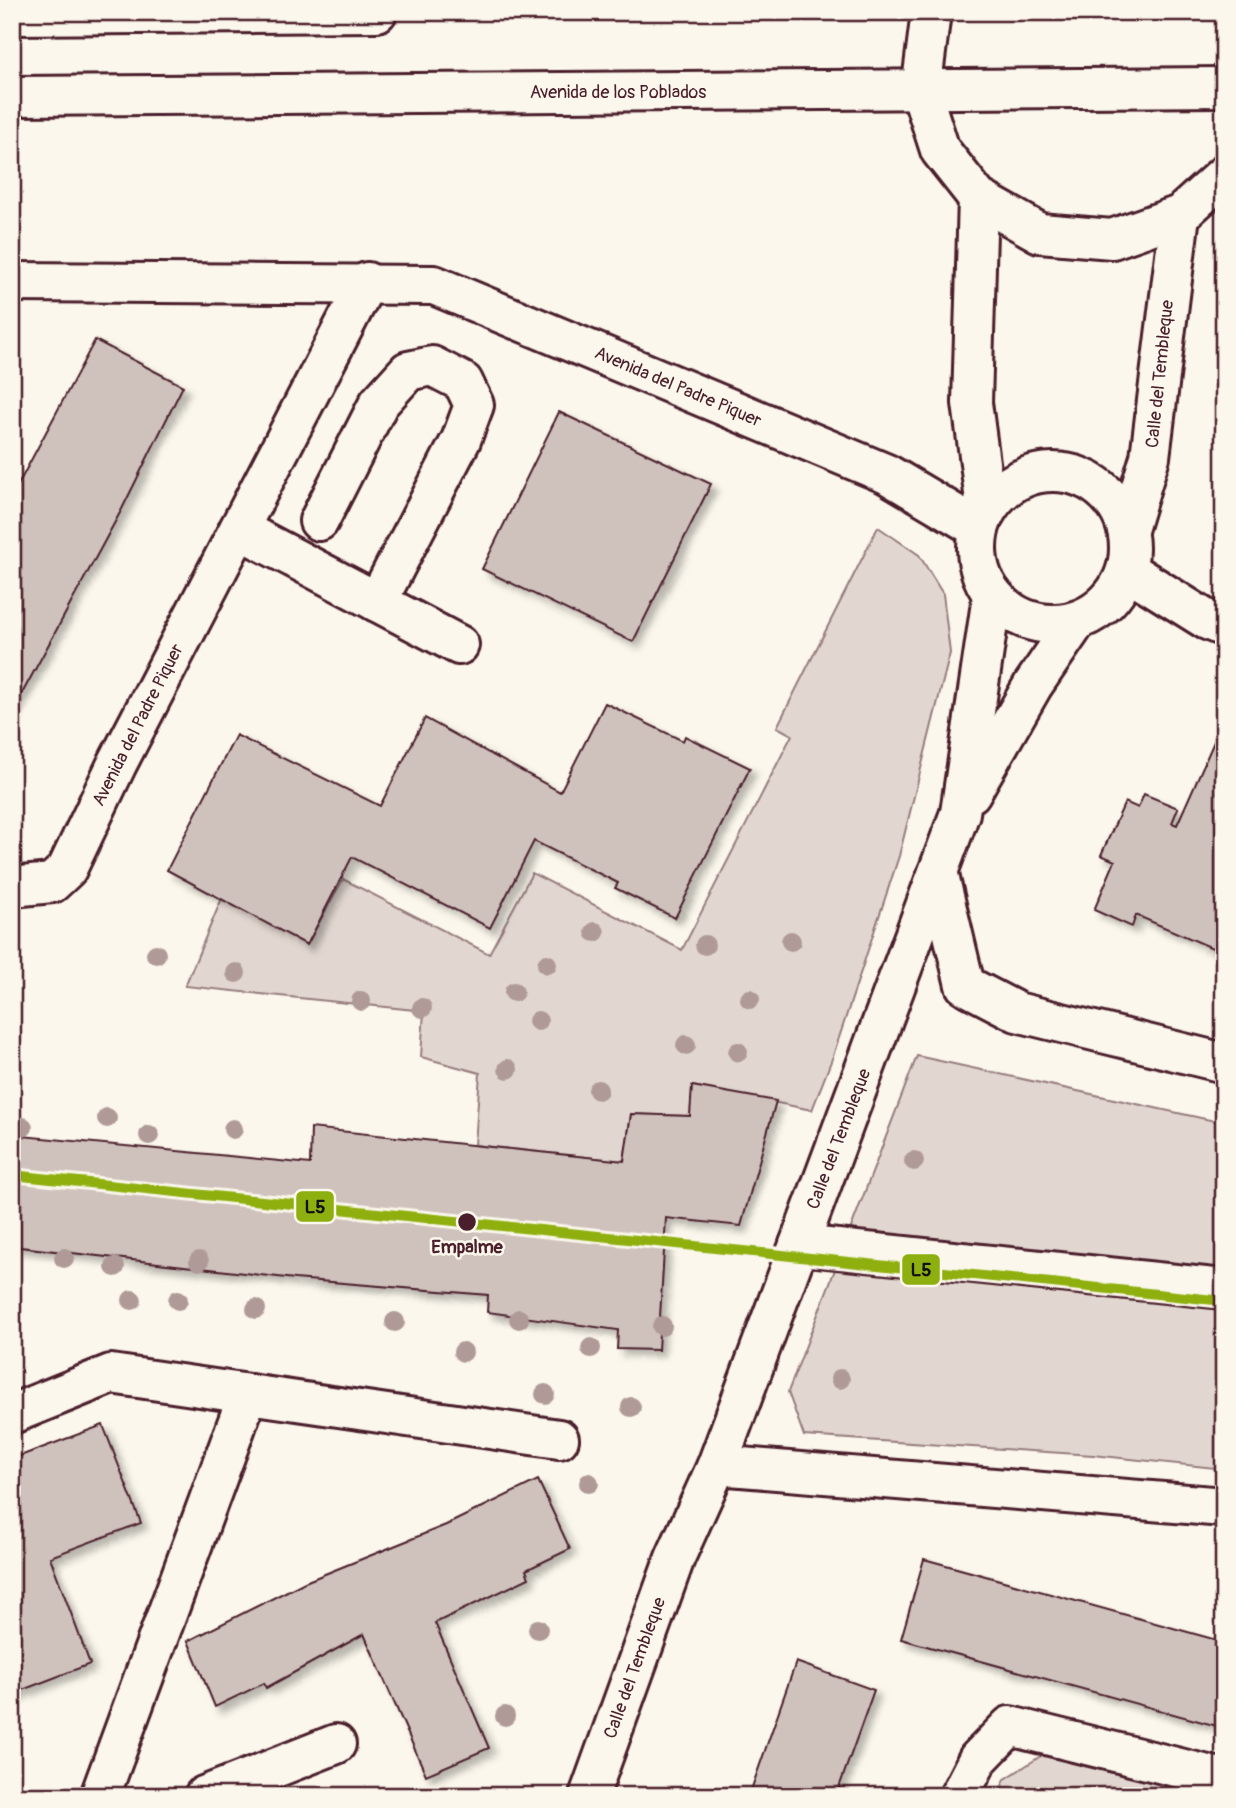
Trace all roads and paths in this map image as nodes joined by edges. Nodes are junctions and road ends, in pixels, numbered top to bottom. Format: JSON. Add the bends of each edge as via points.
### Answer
{"nodes":[{"id":1,"x":377,"y":12,"type":"edge"},
{"id":2,"x":931,"y":12,"type":"edge"},
{"id":3,"x":176,"y":13,"type":"edge"},
{"id":4,"x":12,"y":15,"type":"edge"},
{"id":5,"x":1224,"y":87,"type":"edge"},
{"id":6,"x":921,"y":91,"type":"junction"},
{"id":7,"x":12,"y":96,"type":"edge"},
{"id":8,"x":1224,"y":175,"type":"edge"},
{"id":9,"x":978,"y":198,"type":"junction"},
{"id":10,"x":1180,"y":215,"type":"junction"},
{"id":11,"x":12,"y":282,"type":"edge"},
{"id":12,"x":367,"y":282,"type":"junction"},
{"id":13,"x":982,"y":518,"type":"junction"},
{"id":14,"x":319,"y":521,"type":"dead end"},
{"id":15,"x":239,"y":529,"type":"junction"},
{"id":16,"x":1128,"y":530,"type":"junction"},
{"id":17,"x":1127,"y":570,"type":"junction"},
{"id":18,"x":992,"y":596,"type":"junction"},
{"id":19,"x":377,"y":602,"type":"junction"},
{"id":20,"x":1076,"y":622,"type":"junction"},
{"id":21,"x":1224,"y":627,"type":"edge"},
{"id":22,"x":458,"y":645,"type":"dead end"},
{"id":23,"x":960,"y":813,"type":"junction"},
{"id":24,"x":939,"y":875,"type":"junction"},
{"id":25,"x":12,"y":887,"type":"edge"},
{"id":26,"x":1224,"y":1063,"type":"edge"},
{"id":27,"x":799,"y":1245,"type":"junction"},
{"id":28,"x":1224,"y":1289,"type":"edge"},
{"id":29,"x":248,"y":1394,"type":"junction"},
{"id":30,"x":12,"y":1414,"type":"edge"},
{"id":31,"x":559,"y":1439,"type":"dead end"},
{"id":32,"x":717,"y":1465,"type":"junction"},
{"id":33,"x":1224,"y":1507,"type":"edge"},
{"id":34,"x":336,"y":1744,"type":"dead end"},
{"id":35,"x":1224,"y":1779,"type":"edge"},
{"id":36,"x":100,"y":1796,"type":"edge"},
{"id":37,"x":204,"y":1796,"type":"edge"},
{"id":38,"x":589,"y":1796,"type":"edge"},
{"id":39,"x":960,"y":1796,"type":"edge"}],
"edges":[{"from":1,"to":3,"type":"street"},
{"from":2,"to":6,"type":"street"},
{"from":3,"to":4,"type":"street"},
{"from":5,"to":6,"type":"street","name":"Avenida de los Poblados"},
{"from":6,"to":7,"type":"street","name":"Avenida de los Poblados"},
{"from":6,"to":9,"type":"street","via":[[940,150]]},
{"from":8,"to":10,"type":"street"},
{"from":9,"to":10,"type":"street","via":[[1040,233],[1112,239]]},
{"from":9,"to":13,"type":"street","via":[[972,403]]},
{"from":10,"to":16,"type":"street","name":"Calle del Tembleque","via":[[1150,457]]},
{"from":11,"to":12,"type":"street","name":"Avenida del Padre Piquer"},
{"from":12,"to":13,"type":"street","name":"Avenida del Padre Piquer","via":[[434,285]]},
{"from":12,"to":15,"type":"street","name":"Avenida del Padre Piquer"},
{"from":13,"to":16,"type":"street","via":[[1020,478],[1065,472],[1105,491]]},
{"from":13,"to":18,"type":"street","via":[[977,564]]},
{"from":14,"to":19,"type":"street","via":[[379,403],[408,371],[432,366],[463,382],[474,405],[461,440]]},
{"from":15,"to":19,"type":"street"},
{"from":15,"to":25,"type":"street","name":"Avenida del Padre Piquer","via":[[67,869],[52,883]]},
{"from":16,"to":17,"type":"street"},
{"from":17,"to":20,"type":"street","via":[[1108,602]]},
{"from":17,"to":21,"type":"street"},
{"from":18,"to":20,"type":"street","via":[[1030,622]]},
{"from":18,"to":23,"type":"street","name":"Calle del Tembleque"},
{"from":19,"to":22,"type":"street"},
{"from":20,"to":23,"type":"street","name":"Calle del Tembleque","via":[[1033,685]]},
{"from":23,"to":24,"type":"street","name":"Calle del Tembleque"},
{"from":24,"to":26,"type":"street","via":[[965,985],[1017,1012]]},
{"from":24,"to":27,"type":"street","name":"Calle del Tembleque"},
{"from":27,"to":28,"type":"street"},
{"from":27,"to":32,"type":"street","name":"Calle del Tembleque"},
{"from":29,"to":30,"type":"street","via":[[111,1374]]},
{"from":29,"to":31,"type":"street"},
{"from":29,"to":36,"type":"street"},
{"from":32,"to":33,"type":"street"},
{"from":32,"to":38,"type":"street","name":"Calle del Tembleque","via":[[675,1558]]},
{"from":34,"to":37,"type":"street"},
{"from":35,"to":39,"type":"street","via":[[1010,1726],[978,1759]]}]}
